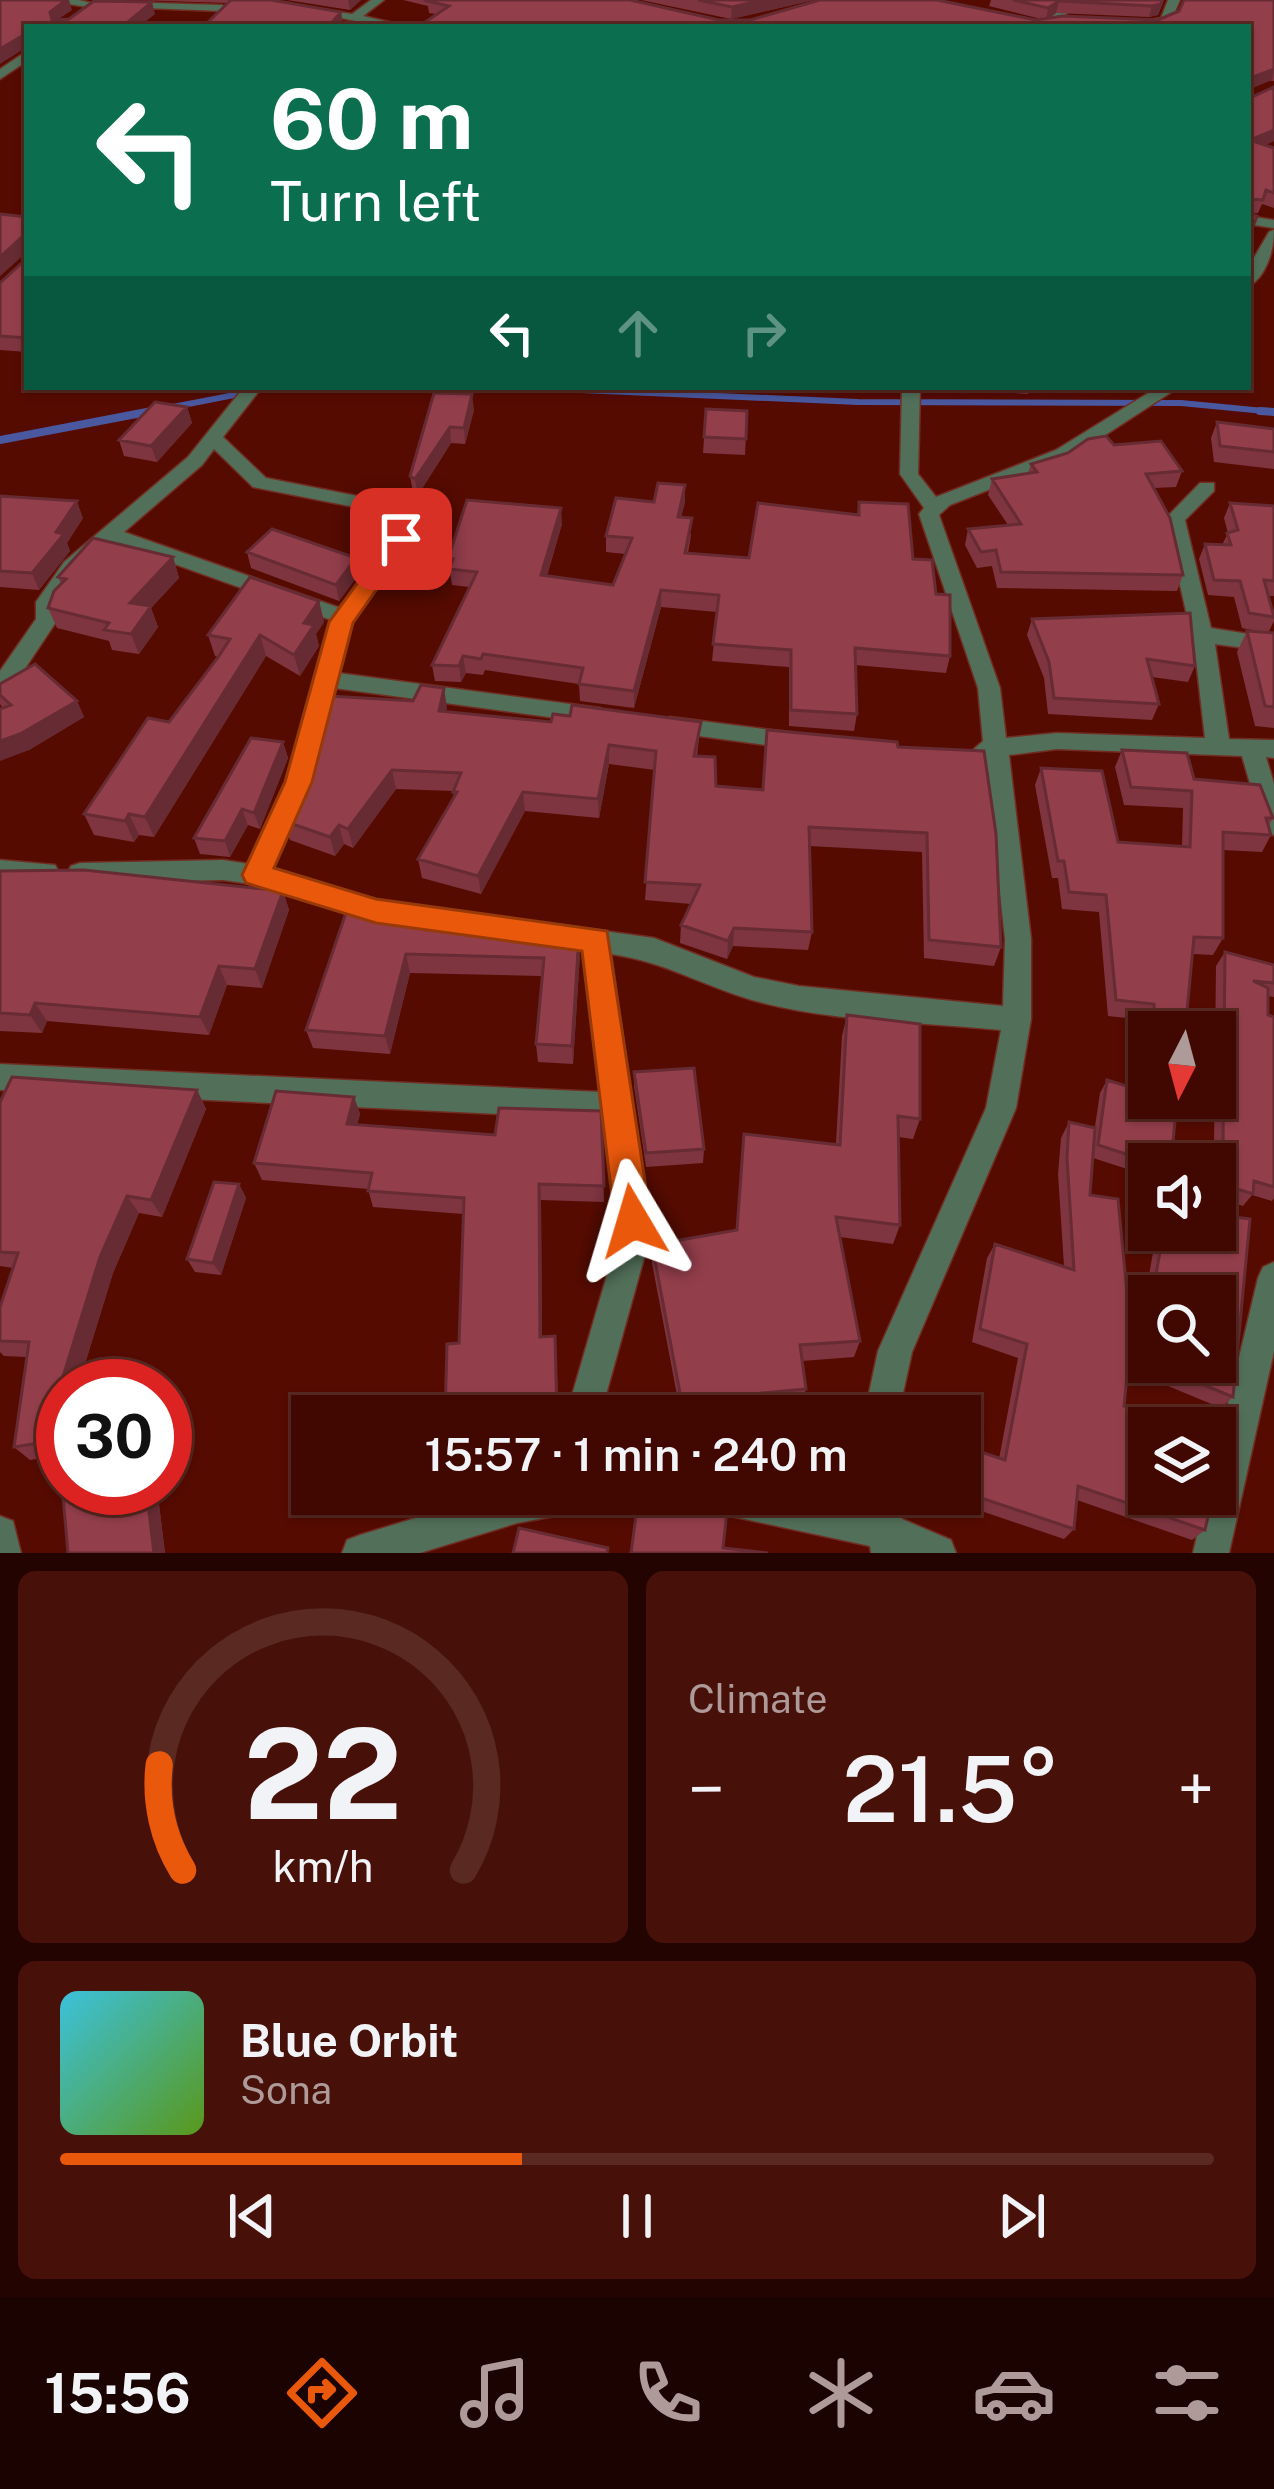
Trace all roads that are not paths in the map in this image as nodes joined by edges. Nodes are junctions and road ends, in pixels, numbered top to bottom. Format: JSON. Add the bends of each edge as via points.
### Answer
{"nodes":[{"id":1,"x":49,"y":0,"type":"edge"},
{"id":2,"x":378,"y":0,"type":"edge"},
{"id":3,"x":1071,"y":0,"type":"edge"},
{"id":4,"x":1174,"y":0,"type":"edge"},
{"id":5,"x":226,"y":4,"type":"edge"},
{"id":6,"x":94,"y":5,"type":"junction"},
{"id":7,"x":286,"y":7,"type":"edge"},
{"id":8,"x":73,"y":18,"type":"edge"},
{"id":9,"x":1082,"y":19,"type":"edge"},
{"id":10,"x":356,"y":22,"type":"edge"},
{"id":11,"x":1031,"y":23,"type":"edge"},
{"id":12,"x":1042,"y":24,"type":"edge"},
{"id":13,"x":1053,"y":24,"type":"edge"},
{"id":14,"x":1057,"y":24,"type":"edge"},
{"id":15,"x":1134,"y":24,"type":"edge"},
{"id":16,"x":1274,"y":235,"type":"edge"},
{"id":17,"x":1251,"y":277,"type":"edge"},
{"id":18,"x":251,"y":390,"type":"edge"},
{"id":19,"x":911,"y":390,"type":"edge"},
{"id":20,"x":1165,"y":390,"type":"edge"},
{"id":21,"x":214,"y":438,"type":"junction"},
{"id":22,"x":1207,"y":487,"type":"dead end"},
{"id":23,"x":933,"y":506,"type":"junction"},
{"id":24,"x":107,"y":533,"type":"junction"},
{"id":25,"x":344,"y":616,"type":"junction"},
{"id":26,"x":1200,"y":634,"type":"junction"},
{"id":27,"x":1274,"y":646,"type":"edge"},
{"id":28,"x":323,"y":679,"type":"junction"},
{"id":29,"x":0,"y":688,"type":"edge"},
{"id":30,"x":830,"y":743,"type":"edge"},
{"id":31,"x":999,"y":744,"type":"junction"},
{"id":32,"x":1218,"y":746,"type":"junction"},
{"id":33,"x":1263,"y":748,"type":"edge"},
{"id":34,"x":962,"y":752,"type":"edge"},
{"id":35,"x":1274,"y":825,"type":"edge"},
{"id":36,"x":0,"y":870,"type":"edge"},
{"id":37,"x":257,"y":875,"type":"junction"},
{"id":38,"x":596,"y":940,"type":"junction"},
{"id":39,"x":1017,"y":1019,"type":"junction"},
{"id":40,"x":0,"y":1077,"type":"edge"},
{"id":41,"x":618,"y":1106,"type":"junction"},
{"id":42,"x":1274,"y":1278,"type":"edge"},
{"id":43,"x":589,"y":1395,"type":"edge"},
{"id":44,"x":886,"y":1395,"type":"edge"},
{"id":45,"x":490,"y":1515,"type":"edge"},
{"id":46,"x":788,"y":1515,"type":"edge"},
{"id":47,"x":0,"y":1534,"type":"edge"},
{"id":48,"x":889,"y":1543,"type":"edge"},
{"id":49,"x":4,"y":1553,"type":"edge"},
{"id":50,"x":360,"y":1553,"type":"edge"},
{"id":51,"x":938,"y":1553,"type":"edge"},
{"id":52,"x":1210,"y":1553,"type":"edge"}],
"edges":[{"from":1,"to":6,"type":"street"},
{"from":2,"to":10,"type":"street"},
{"from":3,"to":13,"type":"street"},
{"from":4,"to":15,"type":"street","via":[[1166,21]]},
{"from":5,"to":6,"type":"street"},
{"from":6,"to":8,"type":"street"},
{"from":7,"to":10,"type":"street"},
{"from":9,"to":14,"type":"street"},
{"from":11,"to":12,"type":"street"},
{"from":16,"to":17,"type":"street"},
{"from":18,"to":21,"type":"street"},
{"from":19,"to":23,"type":"street","via":[[909,474]]},
{"from":20,"to":23,"type":"street","via":[[1063,454]]},
{"from":21,"to":24,"type":"street"},
{"from":21,"to":25,"type":"street","via":[[260,483],[418,514]]},
{"from":22,"to":26,"type":"street","via":[[1174,519]]},
{"from":23,"to":31,"type":"street"},
{"from":24,"to":25,"type":"street"},
{"from":24,"to":29,"type":"street","via":[[63,577],[47,602],[47,619]]},
{"from":25,"to":28,"type":"street"},
{"from":26,"to":27,"type":"street"},
{"from":26,"to":32,"type":"street"},
{"from":28,"to":30,"type":"street"},
{"from":28,"to":37,"type":"street","via":[[298,782]]},
{"from":31,"to":32,"type":"street"},
{"from":31,"to":34,"type":"street"},
{"from":31,"to":39,"type":"street","via":[[1018,939]]},
{"from":32,"to":33,"type":"street"},
{"from":33,"to":35,"type":"street"},
{"from":36,"to":37,"type":"street"},
{"from":37,"to":38,"type":"street","via":[[376,911]]},
{"from":38,"to":39,"type":"street","via":[[654,950],[799,998]]},
{"from":38,"to":41,"type":"street"},
{"from":39,"to":44,"type":"street","via":[[1001,1108],[895,1351]]},
{"from":40,"to":41,"type":"street"},
{"from":41,"to":43,"type":"street","via":[[630,1251]]},
{"from":42,"to":52,"type":"street"},
{"from":45,"to":50,"type":"street"},
{"from":46,"to":48,"type":"street"},
{"from":47,"to":49,"type":"street"},
{"from":48,"to":51,"type":"street"}]}
